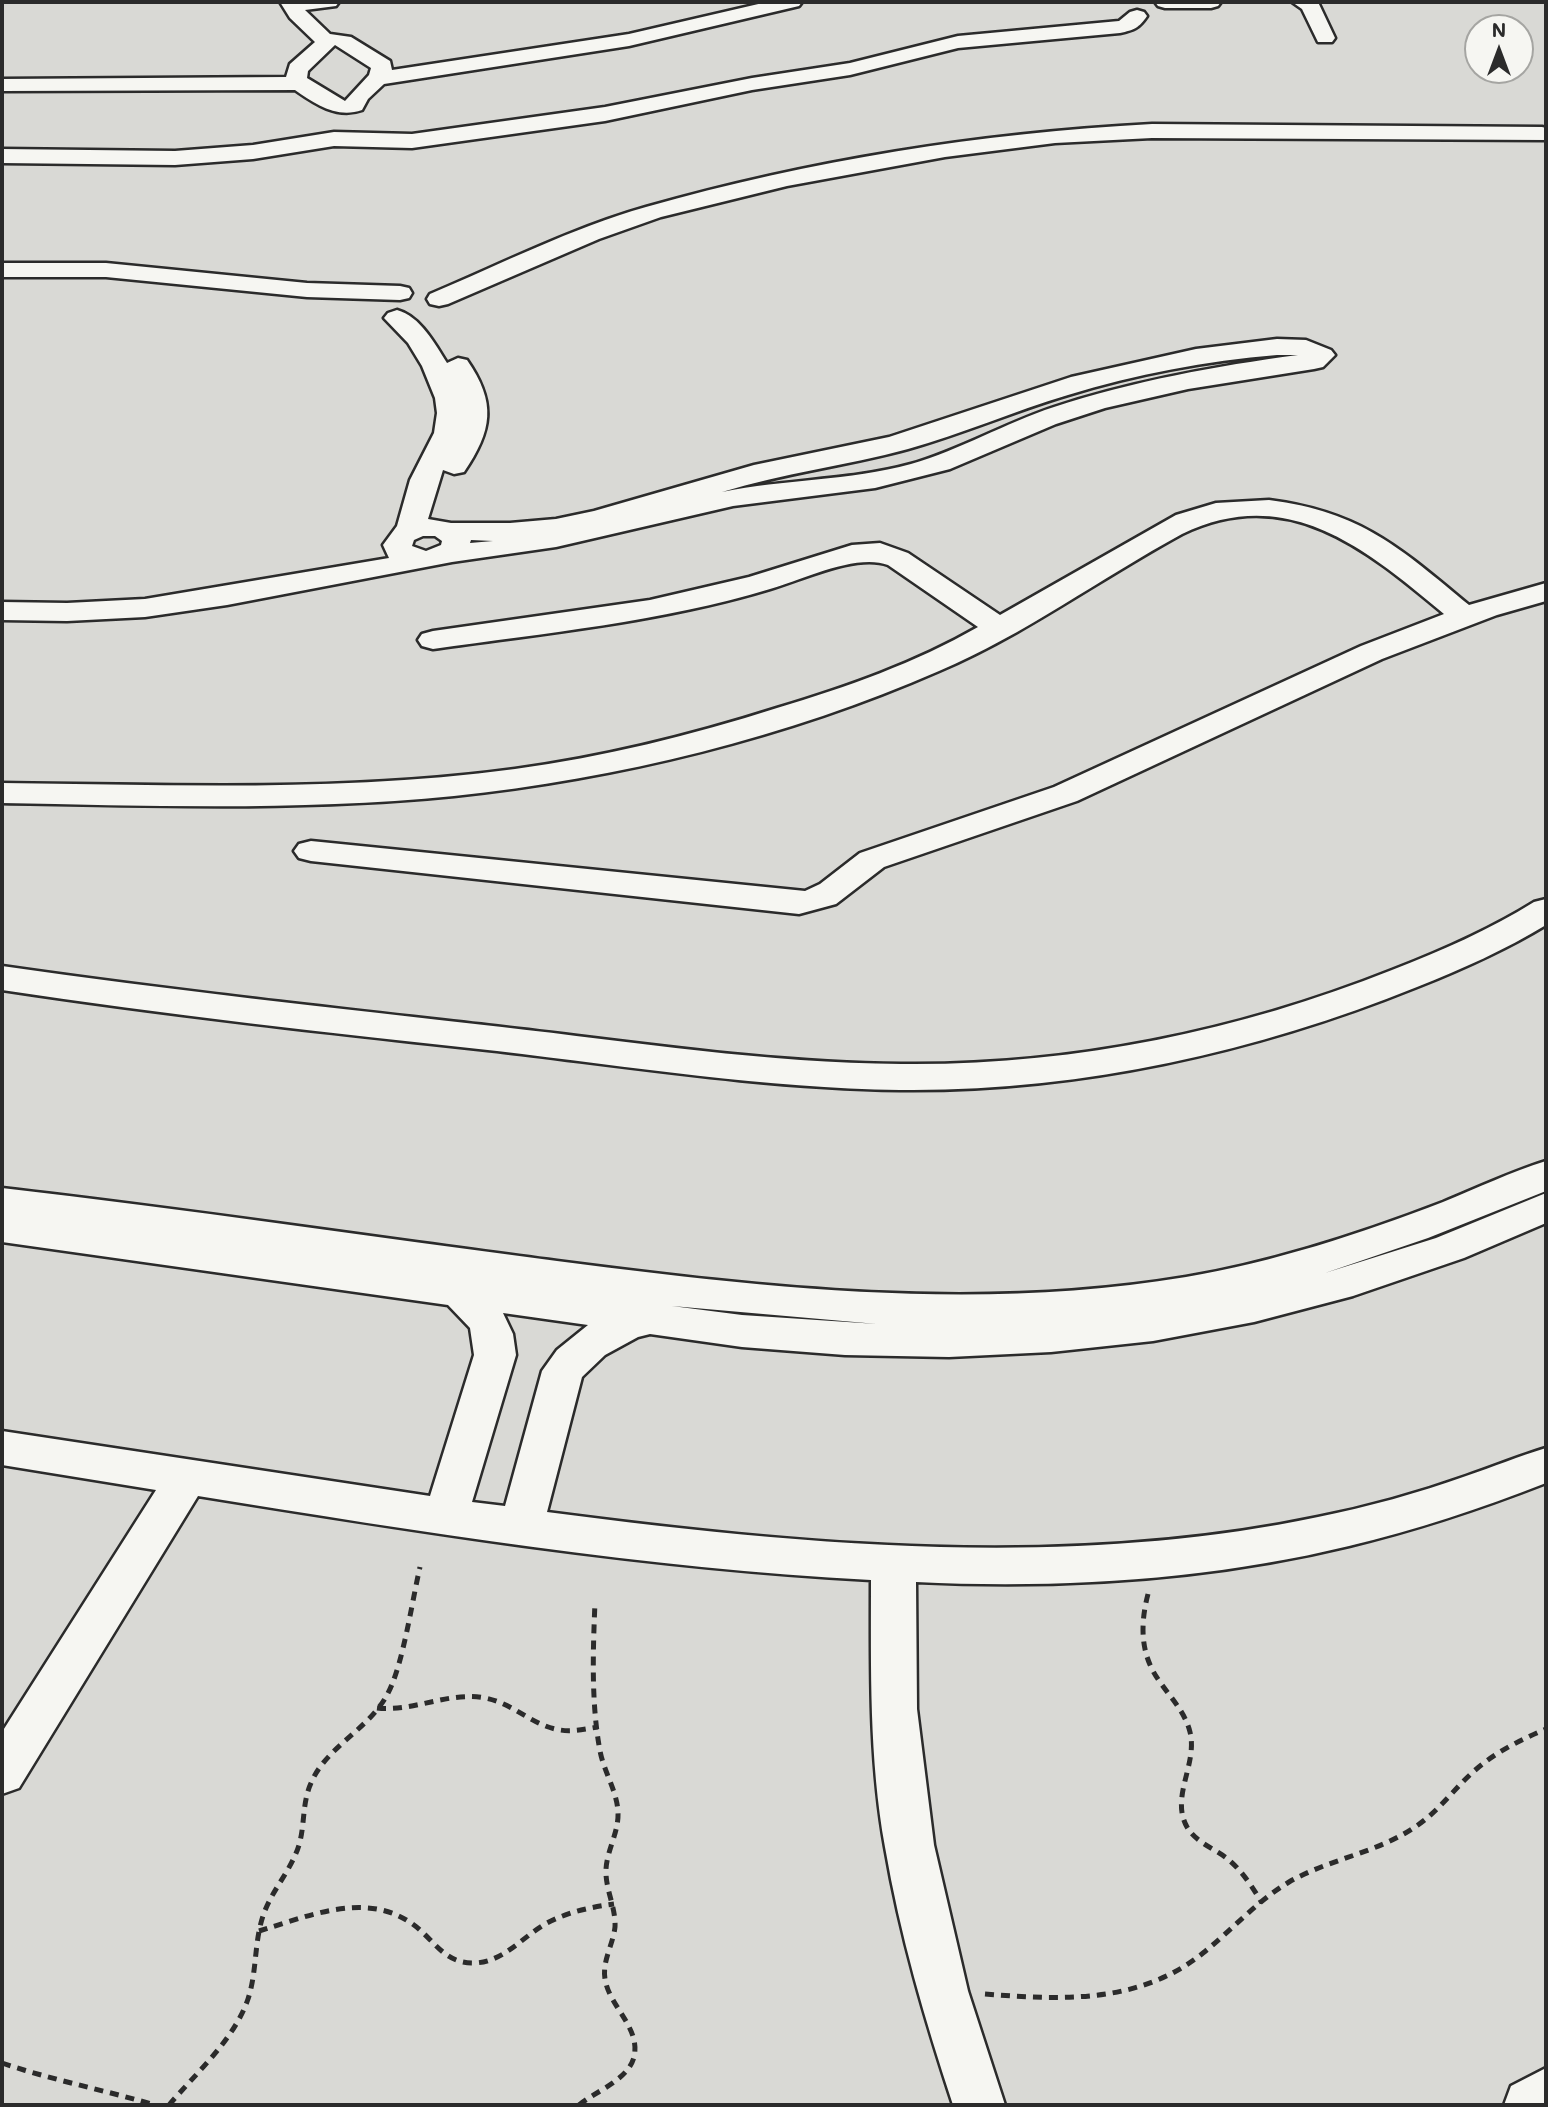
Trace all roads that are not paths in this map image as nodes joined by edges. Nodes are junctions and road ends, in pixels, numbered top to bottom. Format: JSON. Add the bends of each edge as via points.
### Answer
{"nodes":[{"id":1,"x":329,"y":2,"type":"edge"},
{"id":2,"x":758,"y":2,"type":"edge"},
{"id":3,"x":792,"y":2,"type":"edge"},
{"id":4,"x":1165,"y":2,"type":"edge"},
{"id":5,"x":1190,"y":2,"type":"edge"},
{"id":6,"x":1211,"y":2,"type":"edge"},
{"id":7,"x":1302,"y":2,"type":"edge"},
{"id":8,"x":291,"y":3,"type":"edge"},
{"id":9,"x":1137,"y":16,"type":"dead end"},
{"id":10,"x":1325,"y":38,"type":"dead end"},
{"id":11,"x":327,"y":42,"type":"junction"},
{"id":12,"x":379,"y":70,"type":"junction"},
{"id":13,"x":2,"y":76,"type":"edge"},
{"id":14,"x":299,"y":76,"type":"junction"},
{"id":15,"x":2,"y":85,"type":"edge"},
{"id":16,"x":346,"y":108,"type":"junction"},
{"id":17,"x":1542,"y":134,"type":"dead end"},
{"id":18,"x":351,"y":139,"type":"junction"},
{"id":19,"x":2,"y":156,"type":"edge"},
{"id":20,"x":558,"y":242,"type":"junction"},
{"id":21,"x":2,"y":270,"type":"edge"},
{"id":22,"x":2,"y":278,"type":"edge"},
{"id":23,"x":281,"y":291,"type":"junction"},
{"id":24,"x":397,"y":303,"type":"junction"},
{"id":25,"x":437,"y":306,"type":"junction"},
{"id":26,"x":403,"y":536,"type":"junction"},
{"id":27,"x":441,"y":544,"type":"junction"},
{"id":28,"x":1546,"y":592,"type":"edge"},
{"id":29,"x":2,"y":601,"type":"edge"},
{"id":30,"x":2,"y":611,"type":"edge"},
{"id":31,"x":1462,"y":615,"type":"junction"},
{"id":32,"x":998,"y":627,"type":"junction"},
{"id":33,"x":433,"y":640,"type":"dead end"},
{"id":34,"x":2,"y":793,"type":"edge"},
{"id":35,"x":311,"y":851,"type":"dead end"},
{"id":36,"x":1546,"y":910,"type":"edge"},
{"id":37,"x":2,"y":978,"type":"edge"},
{"id":38,"x":1546,"y":1175,"type":"edge"},
{"id":39,"x":2,"y":1202,"type":"edge"},
{"id":40,"x":1546,"y":1207,"type":"edge"},
{"id":41,"x":2,"y":1228,"type":"edge"},
{"id":42,"x":457,"y":1290,"type":"junction"},
{"id":43,"x":655,"y":1318,"type":"junction"},
{"id":44,"x":2,"y":1448,"type":"edge"},
{"id":45,"x":1546,"y":1465,"type":"edge"},
{"id":46,"x":187,"y":1477,"type":"junction"},
{"id":47,"x":446,"y":1516,"type":"junction"},
{"id":48,"x":521,"y":1527,"type":"junction"},
{"id":49,"x":893,"y":1564,"type":"junction"},
{"id":50,"x":2,"y":1773,"type":"edge"},
{"id":51,"x":1546,"y":2094,"type":"edge"},
{"id":52,"x":979,"y":2105,"type":"edge"},
{"id":53,"x":1530,"y":2105,"type":"edge"}],
"edges":[{"from":1,"to":8,"type":"street"},
{"from":2,"to":12,"type":"street","via":[[562,43]]},
{"from":3,"to":12,"type":"street","via":[[629,40]]},
{"from":4,"to":5,"type":"street"},
{"from":5,"to":6,"type":"street"},
{"from":7,"to":10,"type":"street","via":[[1310,5]]},
{"from":8,"to":11,"type":"street"},
{"from":9,"to":18,"type":"street","via":[[1120,27],[958,42],[850,69],[579,119],[412,141]]},
{"from":11,"to":12,"type":"street","via":[[341,39]]},
{"from":11,"to":14,"type":"street"},
{"from":12,"to":16,"type":"street","via":[[354,105]]},
{"from":13,"to":14,"type":"street"},
{"from":14,"to":15,"type":"street"},
{"from":14,"to":16,"type":"street"},
{"from":16,"to":18,"type":"street"},
{"from":17,"to":20,"type":"street","via":[[1201,130],[1055,136],[958,148],[737,190]]},
{"from":18,"to":19,"type":"street","via":[[206,156]]},
{"from":20,"to":24,"type":"street"},
{"from":20,"to":25,"type":"street"},
{"from":21,"to":23,"type":"street","via":[[118,270]]},
{"from":22,"to":23,"type":"street","via":[[102,278]]},
{"from":23,"to":24,"type":"street"},
{"from":24,"to":25,"type":"street","via":[[413,319]]},
{"from":24,"to":26,"type":"street","via":[[445,387],[451,410],[445,441],[425,478],[417,514]]},
{"from":25,"to":27,"type":"street","via":[[436,326],[477,409],[470,439],[442,487]]},
{"from":26,"to":27,"type":"street","via":[[427,527]]},
{"from":26,"to":29,"type":"street","via":[[363,555],[323,566],[201,590],[100,601]]},
{"from":27,"to":27,"type":"street","via":[[527,546],[760,494],[887,477],[947,461],[1095,403],[1178,383],[1314,361],[1322,355],[1312,348],[1284,347],[1184,359],[1060,388],[900,443],[792,464],[587,522]]},
{"from":27,"to":30,"type":"street","via":[[173,604],[104,611]]},
{"from":28,"to":31,"type":"street"},
{"from":31,"to":32,"type":"street","via":[[1358,532],[1312,515],[1260,508],[1207,512]]},
{"from":31,"to":35,"type":"street","via":[[1376,649],[1091,783],[872,860],[852,872],[833,893],[811,901]]},
{"from":32,"to":33,"type":"street","via":[[898,559],[868,552],[650,609]]},
{"from":32,"to":34,"type":"street","via":[[952,654],[778,718],[664,749],[515,779],[331,792]]},
{"from":36,"to":37,"type":"street","via":[[1491,942],[1396,984],[1284,1021],[1093,1063],[967,1076],[789,1072],[137,999]]},
{"from":38,"to":39,"type":"street","via":[[1420,1227],[1297,1268],[1160,1296],[996,1311],[860,1310],[751,1301]]},
{"from":40,"to":43,"type":"street","via":[[1367,1277],[1242,1310],[1110,1332],[982,1342],[859,1341]]},
{"from":41,"to":42,"type":"street"},
{"from":42,"to":43,"type":"street"},
{"from":42,"to":47,"type":"street","via":[[490,1324],[495,1355]]},
{"from":43,"to":48,"type":"street","via":[[611,1331],[575,1355],[563,1371]]},
{"from":44,"to":46,"type":"street"},
{"from":45,"to":49,"type":"street","via":[[1452,1499],[1283,1542],[1160,1557],[990,1566]]},
{"from":46,"to":47,"type":"street"},
{"from":46,"to":50,"type":"street"},
{"from":47,"to":48,"type":"street"},
{"from":48,"to":49,"type":"street","via":[[756,1555]]},
{"from":49,"to":52,"type":"street","via":[[894,1709],[909,1845],[942,1991]]},
{"from":51,"to":53,"type":"street"}]}
